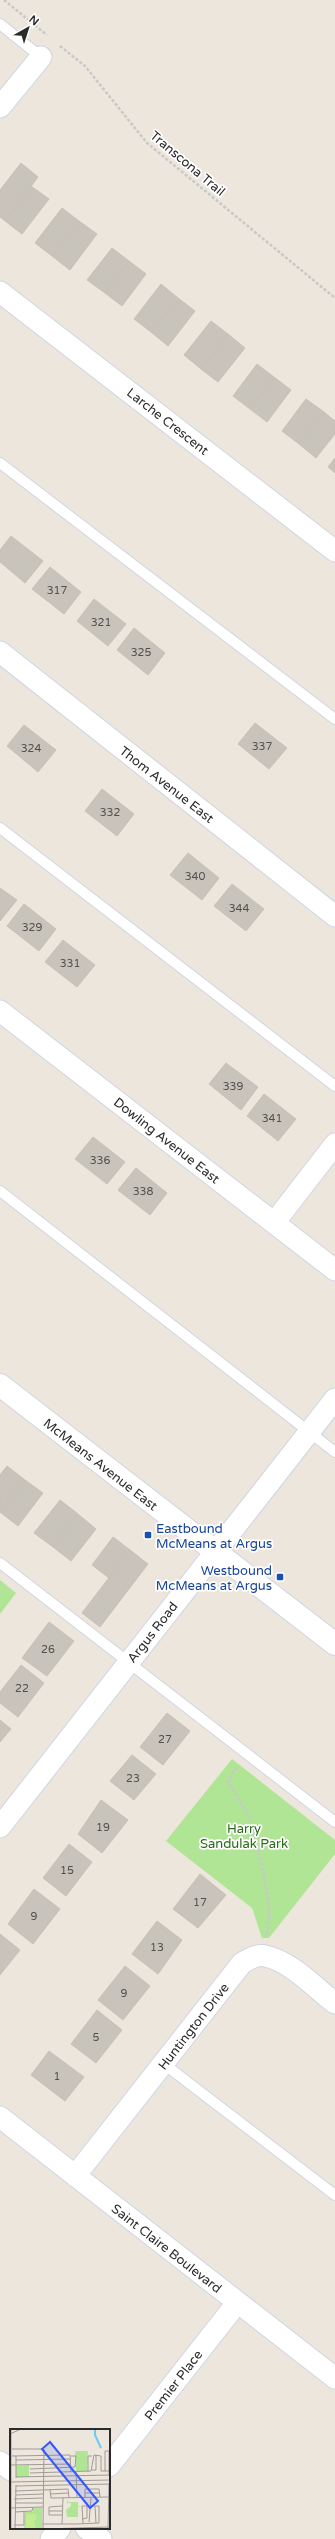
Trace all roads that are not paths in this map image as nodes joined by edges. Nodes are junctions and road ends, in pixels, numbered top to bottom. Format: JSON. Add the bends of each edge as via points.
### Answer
{"nodes":[{"id":1,"x":0,"y":24,"type":"edge"},
{"id":2,"x":41,"y":57,"type":"joint"},
{"id":3,"x":0,"y":106,"type":"edge"},
{"id":4,"x":0,"y":292,"type":"edge"},
{"id":5,"x":0,"y":463,"type":"edge"},
{"id":6,"x":335,"y":551,"type":"edge"},
{"id":7,"x":0,"y":652,"type":"edge"},
{"id":8,"x":335,"y":719,"type":"edge"},
{"id":9,"x":0,"y":828,"type":"edge"},
{"id":10,"x":335,"y":916,"type":"edge"},
{"id":11,"x":0,"y":1011,"type":"edge"},
{"id":12,"x":335,"y":1086,"type":"edge"},
{"id":13,"x":335,"y":1144,"type":"edge"},
{"id":14,"x":0,"y":1191,"type":"edge"},
{"id":15,"x":274,"y":1223,"type":"junction"},
{"id":16,"x":335,"y":1270,"type":"edge"},
{"id":17,"x":0,"y":1385,"type":"edge"},
{"id":18,"x":335,"y":1399,"type":"edge"},
{"id":19,"x":310,"y":1432,"type":"junction"},
{"id":20,"x":335,"y":1452,"type":"edge"},
{"id":21,"x":214,"y":1551,"type":"junction"},
{"id":22,"x":0,"y":1563,"type":"edge"},
{"id":23,"x":335,"y":1644,"type":"edge"},
{"id":24,"x":129,"y":1662,"type":"junction"},
{"id":25,"x":335,"y":1822,"type":"edge"},
{"id":26,"x":0,"y":1827,"type":"edge"},
{"id":27,"x":335,"y":2003,"type":"edge"},
{"id":28,"x":164,"y":2064,"type":"junction"},
{"id":29,"x":0,"y":2117,"type":"edge"},
{"id":30,"x":75,"y":2176,"type":"junction"},
{"id":31,"x":335,"y":2195,"type":"edge"},
{"id":32,"x":237,"y":2303,"type":"junction"},
{"id":33,"x":335,"y":2378,"type":"edge"},
{"id":34,"x":0,"y":2462,"type":"edge"},
{"id":35,"x":110,"y":2465,"type":"edge"},
{"id":36,"x":10,"y":2469,"type":"edge"},
{"id":37,"x":59,"y":2529,"type":"edge"},
{"id":38,"x":87,"y":2529,"type":"edge"},
{"id":39,"x":52,"y":2539,"type":"edge"},
{"id":40,"x":101,"y":2539,"type":"edge"}],
"edges":[{"from":1,"to":2,"type":"lane"},
{"from":2,"to":3,"type":"street"},
{"from":4,"to":6,"type":"street","name":"Larche Crescent"},
{"from":5,"to":8,"type":"lane"},
{"from":7,"to":10,"type":"street","name":"Thom Avenue East"},
{"from":9,"to":12,"type":"lane"},
{"from":11,"to":15,"type":"street","name":"Dowling Avenue East"},
{"from":13,"to":15,"type":"street"},
{"from":14,"to":19,"type":"lane"},
{"from":15,"to":16,"type":"street","name":"Dowling Avenue East"},
{"from":17,"to":21,"type":"street","name":"McMeans Avenue East"},
{"from":18,"to":19,"type":"street","name":"Argus Road"},
{"from":19,"to":20,"type":"lane"},
{"from":19,"to":21,"type":"street","name":"Argus Road"},
{"from":21,"to":23,"type":"street","name":"McMeans Avenue East"},
{"from":21,"to":24,"type":"street","name":"Argus Road"},
{"from":22,"to":24,"type":"lane"},
{"from":24,"to":25,"type":"lane"},
{"from":24,"to":26,"type":"street","name":"Argus Road"},
{"from":27,"to":28,"type":"street","name":"Huntington Drive","via":[[285,1965],[265,1956],[254,1956],[242,1963]]},
{"from":28,"to":30,"type":"street","name":"Huntington Drive"},
{"from":28,"to":31,"type":"lane"},
{"from":29,"to":30,"type":"street","name":"Saint Claire Boulevard"},
{"from":30,"to":32,"type":"street","name":"Saint Claire Boulevard"},
{"from":32,"to":33,"type":"street","name":"Saint Claire Boulevard"},
{"from":32,"to":35,"type":"street","name":"Premier Place"},
{"from":34,"to":36,"type":"street"},
{"from":37,"to":39,"type":"street"},
{"from":38,"to":40,"type":"street"}]}
